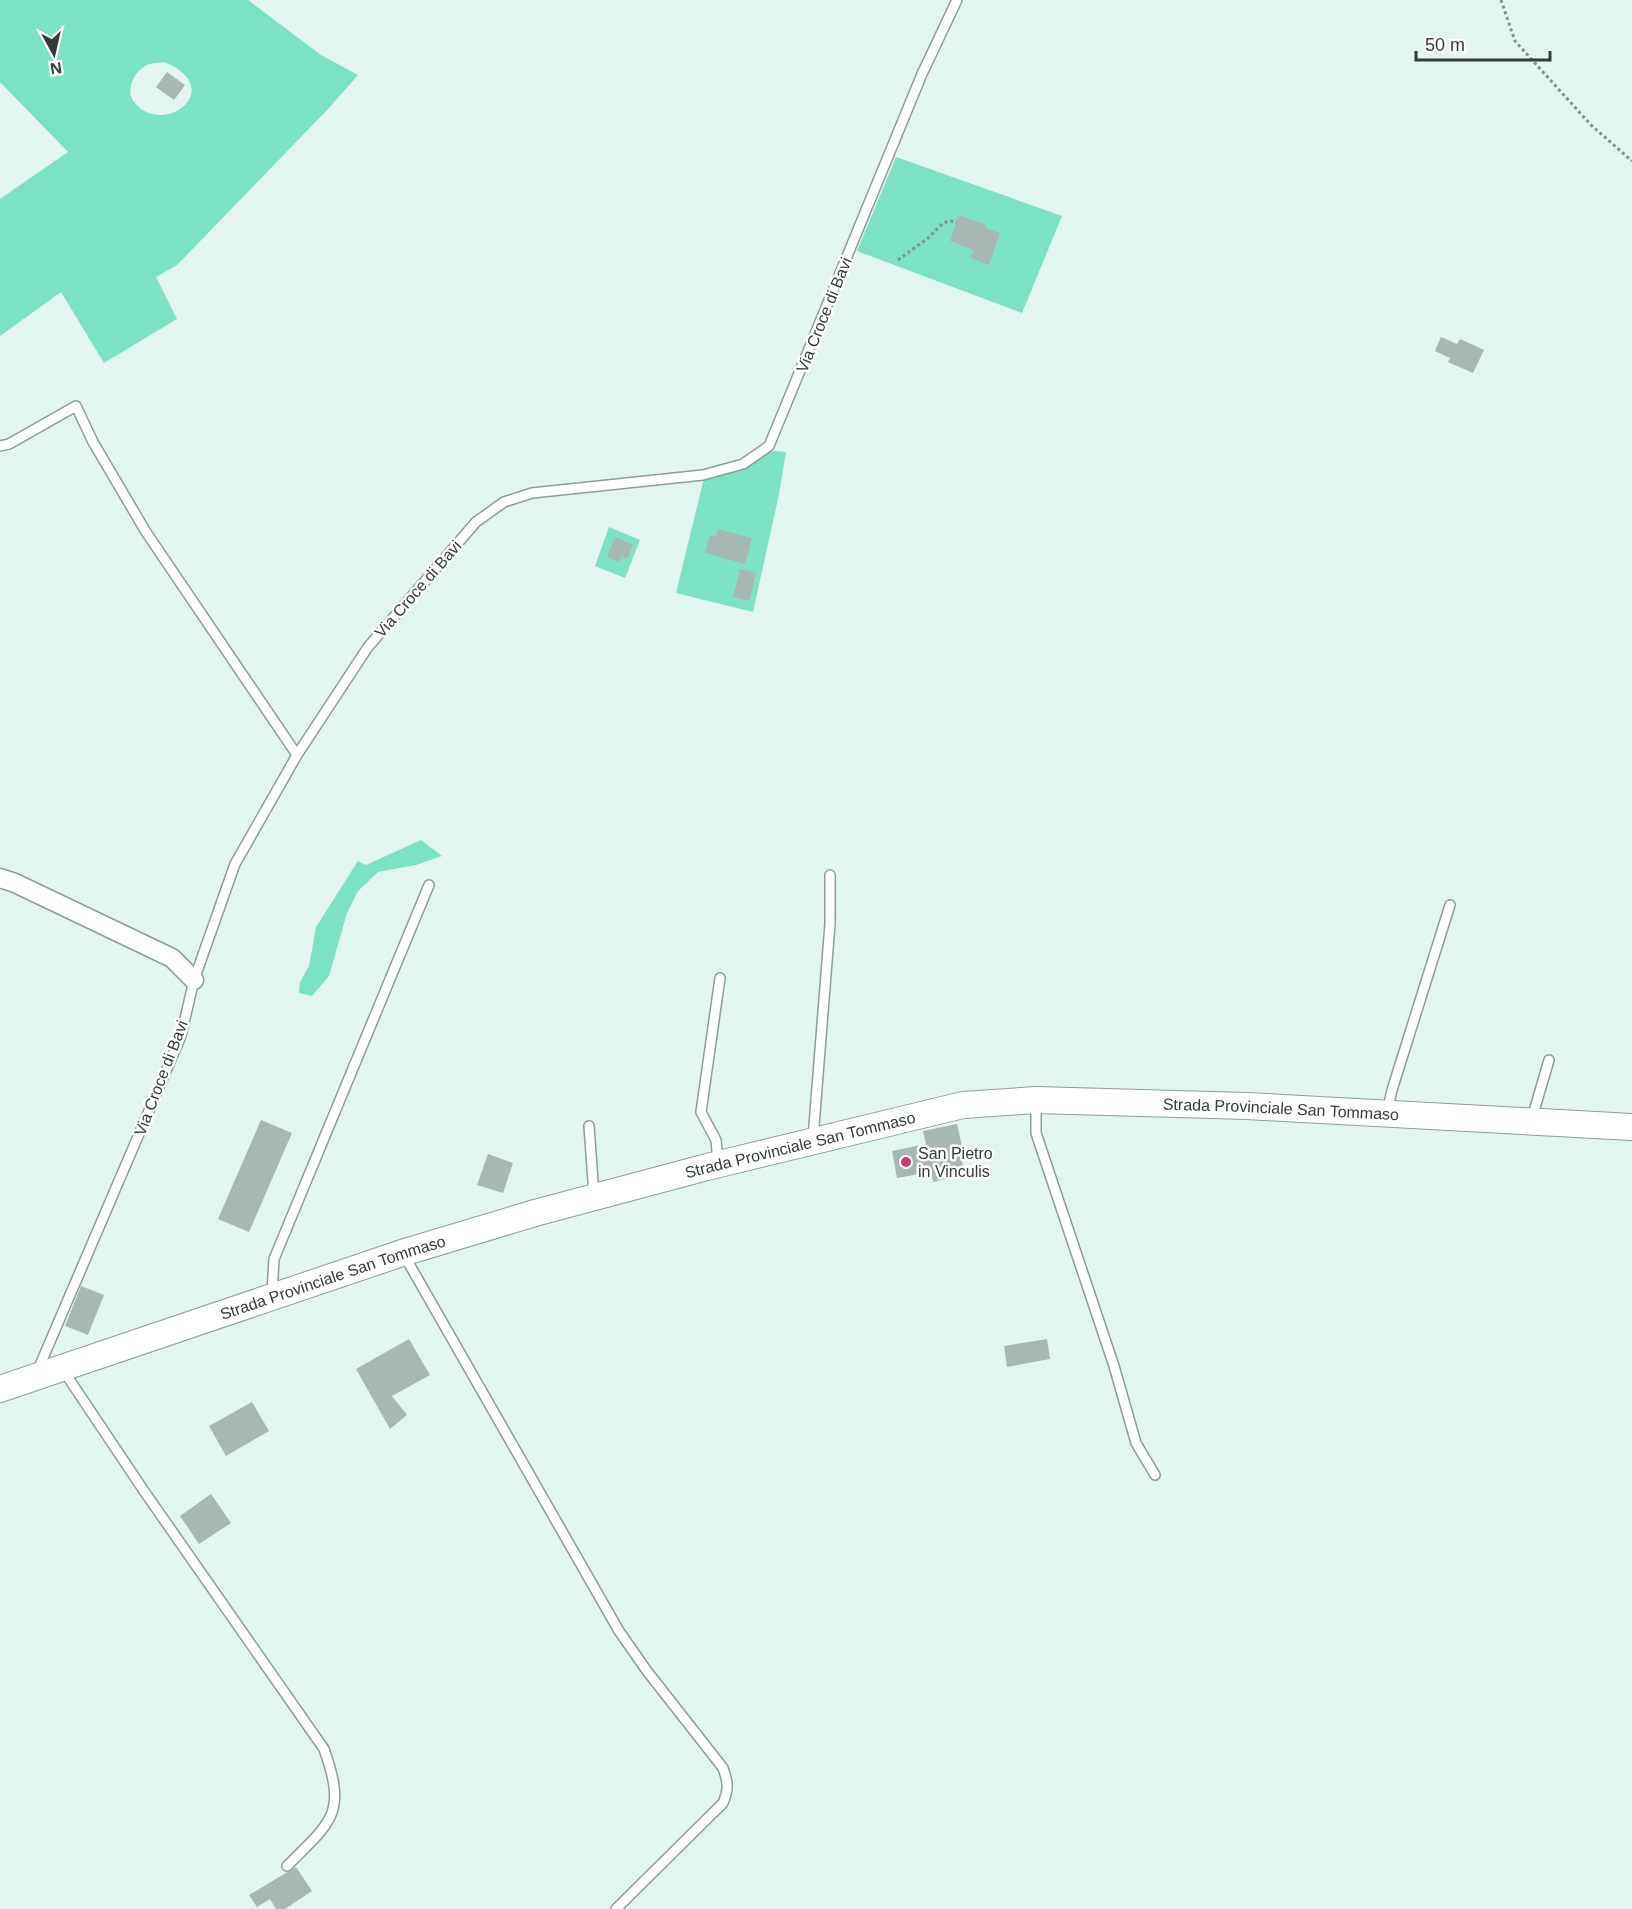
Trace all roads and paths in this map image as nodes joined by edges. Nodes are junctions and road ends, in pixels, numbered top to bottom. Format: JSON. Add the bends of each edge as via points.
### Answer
{"nodes":[{"id":1,"x":957,"y":0,"type":"edge"},
{"id":2,"x":1501,"y":0,"type":"edge"},
{"id":3,"x":1632,"y":161,"type":"edge"},
{"id":4,"x":957,"y":222,"type":"dead end"},
{"id":5,"x":898,"y":260,"type":"dead end"},
{"id":6,"x":0,"y":446,"type":"edge"},
{"id":7,"x":297,"y":755,"type":"junction"},
{"id":8,"x":830,"y":875,"type":"dead end"},
{"id":9,"x":0,"y":878,"type":"edge"},
{"id":10,"x":429,"y":885,"type":"dead end"},
{"id":11,"x":1450,"y":905,"type":"dead end"},
{"id":12,"x":720,"y":978,"type":"dead end"},
{"id":13,"x":194,"y":980,"type":"junction"},
{"id":14,"x":1549,"y":1060,"type":"dead end"},
{"id":15,"x":1036,"y":1100,"type":"junction"},
{"id":16,"x":1387,"y":1114,"type":"junction"},
{"id":17,"x":1531,"y":1121,"type":"junction"},
{"id":18,"x":590,"y":1126,"type":"dead end"},
{"id":19,"x":1632,"y":1127,"type":"edge"},
{"id":20,"x":813,"y":1142,"type":"junction"},
{"id":21,"x":719,"y":1164,"type":"junction"},
{"id":22,"x":595,"y":1197,"type":"junction"},
{"id":23,"x":402,"y":1253,"type":"junction"},
{"id":24,"x":271,"y":1299,"type":"junction"},
{"id":25,"x":62,"y":1368,"type":"junction"},
{"id":26,"x":35,"y":1377,"type":"junction"},
{"id":27,"x":0,"y":1389,"type":"edge"},
{"id":28,"x":1155,"y":1475,"type":"dead end"},
{"id":29,"x":287,"y":1866,"type":"dead end"},
{"id":30,"x":616,"y":1909,"type":"edge"}],
"edges":[{"from":1,"to":7,"type":"lane","name":"Via Croce di Bavi","via":[[922,74],[769,446],[742,464],[703,475],[532,493],[504,502],[476,522],[368,647]]},
{"from":2,"to":3,"type":"path","via":[[1515,41],[1591,125]]},
{"from":4,"to":5,"type":"path","via":[[943,223]]},
{"from":6,"to":7,"type":"lane","via":[[75,406],[146,532]]},
{"from":7,"to":13,"type":"lane","name":"Via Croce di Bavi","via":[[235,864]]},
{"from":8,"to":20,"type":"lane","via":[[830,924]]},
{"from":9,"to":13,"type":"street","via":[[172,958]]},
{"from":10,"to":24,"type":"lane","via":[[274,1259]]},
{"from":11,"to":16,"type":"lane"},
{"from":12,"to":21,"type":"lane","via":[[701,1112],[716,1140]]},
{"from":13,"to":26,"type":"lane","name":"Via Croce di Bavi","via":[[181,1036]]},
{"from":14,"to":17,"type":"lane"},
{"from":15,"to":16,"type":"street","name":"Strada Provinciale San Tommaso"},
{"from":15,"to":20,"type":"street","name":"Strada Provinciale San Tommaso","via":[[963,1105]]},
{"from":15,"to":28,"type":"lane","via":[[1036,1133],[1136,1443]]},
{"from":16,"to":17,"type":"street","name":"Strada Provinciale San Tommaso"},
{"from":17,"to":19,"type":"street","name":"Strada Provinciale San Tommaso"},
{"from":18,"to":22,"type":"lane"},
{"from":20,"to":21,"type":"street","name":"Strada Provinciale San Tommaso"},
{"from":21,"to":22,"type":"street","name":"Strada Provinciale San Tommaso"},
{"from":22,"to":23,"type":"street","name":"Strada Provinciale San Tommaso"},
{"from":23,"to":24,"type":"street","name":"Strada Provinciale San Tommaso"},
{"from":23,"to":30,"type":"lane","via":[[619,1631],[723,1768],[728,1781],[729,1791],[723,1803]]},
{"from":24,"to":25,"type":"street","name":"Strada Provinciale San Tommaso"},
{"from":25,"to":26,"type":"street","name":"Strada Provinciale San Tommaso"},
{"from":25,"to":29,"type":"lane","via":[[324,1749],[332,1771],[333,1814],[326,1828]]},
{"from":26,"to":27,"type":"street","name":"Strada Provinciale San Tommaso"}]}
